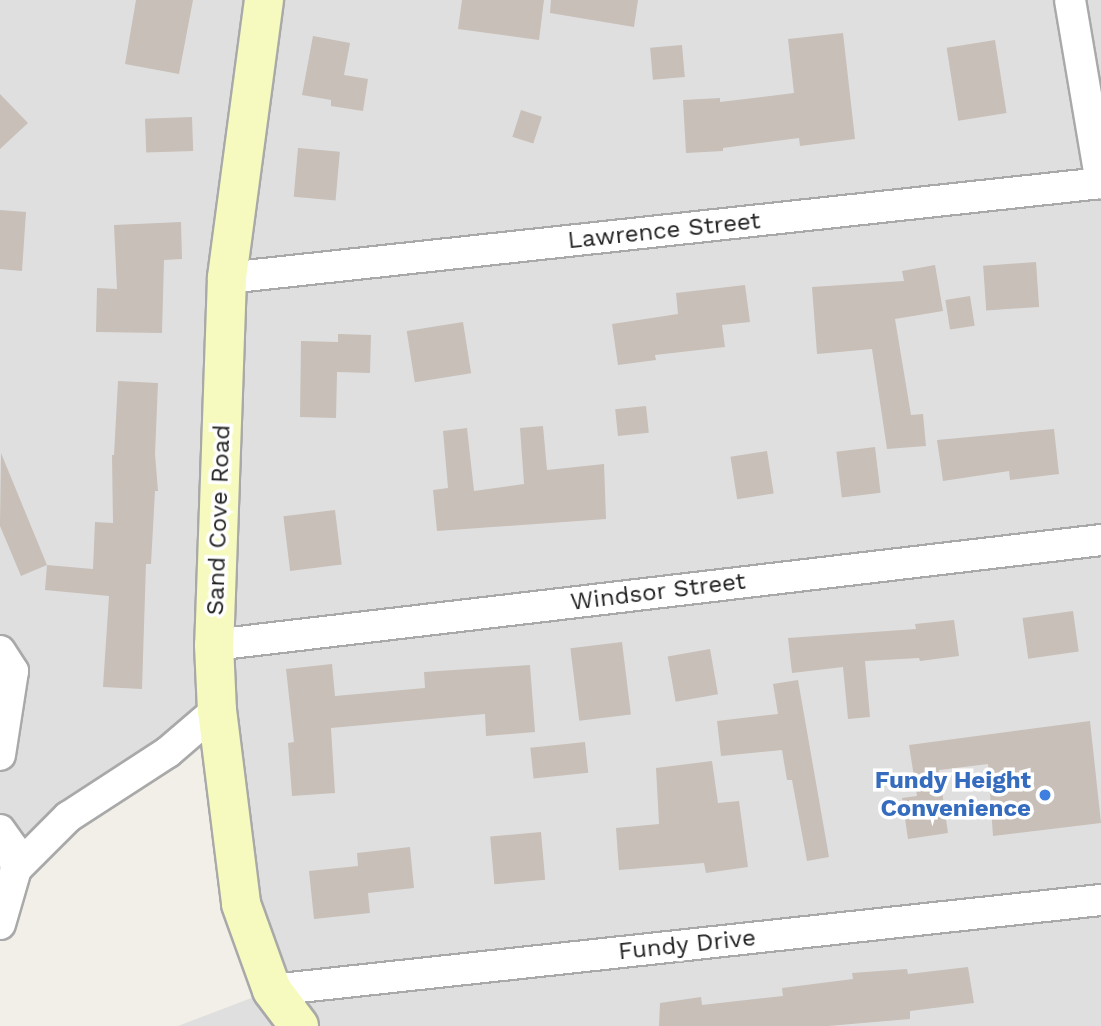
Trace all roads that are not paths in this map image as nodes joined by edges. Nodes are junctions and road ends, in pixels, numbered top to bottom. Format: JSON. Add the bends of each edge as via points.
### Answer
{"nodes":[{"id":1,"x":264,"y":0,"type":"edge"},
{"id":2,"x":1070,"y":0,"type":"edge"},
{"id":3,"x":1101,"y":183,"type":"edge"},
{"id":4,"x":227,"y":278,"type":"junction"},
{"id":5,"x":1101,"y":540,"type":"edge"},
{"id":6,"x":214,"y":645,"type":"junction"},
{"id":7,"x":0,"y":651,"type":"edge"},
{"id":8,"x":217,"y":710,"type":"junction"},
{"id":9,"x":0,"y":755,"type":"edge"},
{"id":10,"x":0,"y":830,"type":"edge"},
{"id":11,"x":16,"y":869,"type":"junction"},
{"id":12,"x":1101,"y":900,"type":"edge"},
{"id":13,"x":0,"y":925,"type":"edge"},
{"id":14,"x":272,"y":990,"type":"junction"},
{"id":15,"x":299,"y":1026,"type":"edge"}],
"edges":[{"from":1,"to":4,"type":"street","name":"Sand Cove Road"},
{"from":2,"to":3,"type":"street"},
{"from":3,"to":4,"type":"street","name":"Lawrence Street"},
{"from":4,"to":6,"type":"street","name":"Sand Cove Road"},
{"from":5,"to":6,"type":"street","name":"Windsor Street"},
{"from":6,"to":8,"type":"street","name":"Sand Cove Road"},
{"from":7,"to":9,"type":"street","via":[[13,671]]},
{"from":8,"to":11,"type":"street","via":[[168,752],[68,817]]},
{"from":8,"to":14,"type":"street","name":"Sand Cove Road","via":[[241,904]]},
{"from":10,"to":11,"type":"street","via":[[12,847]]},
{"from":11,"to":13,"type":"street"},
{"from":12,"to":14,"type":"street","name":"Fundy Drive"},
{"from":14,"to":15,"type":"street","name":"Sand Cove Road"}]}
